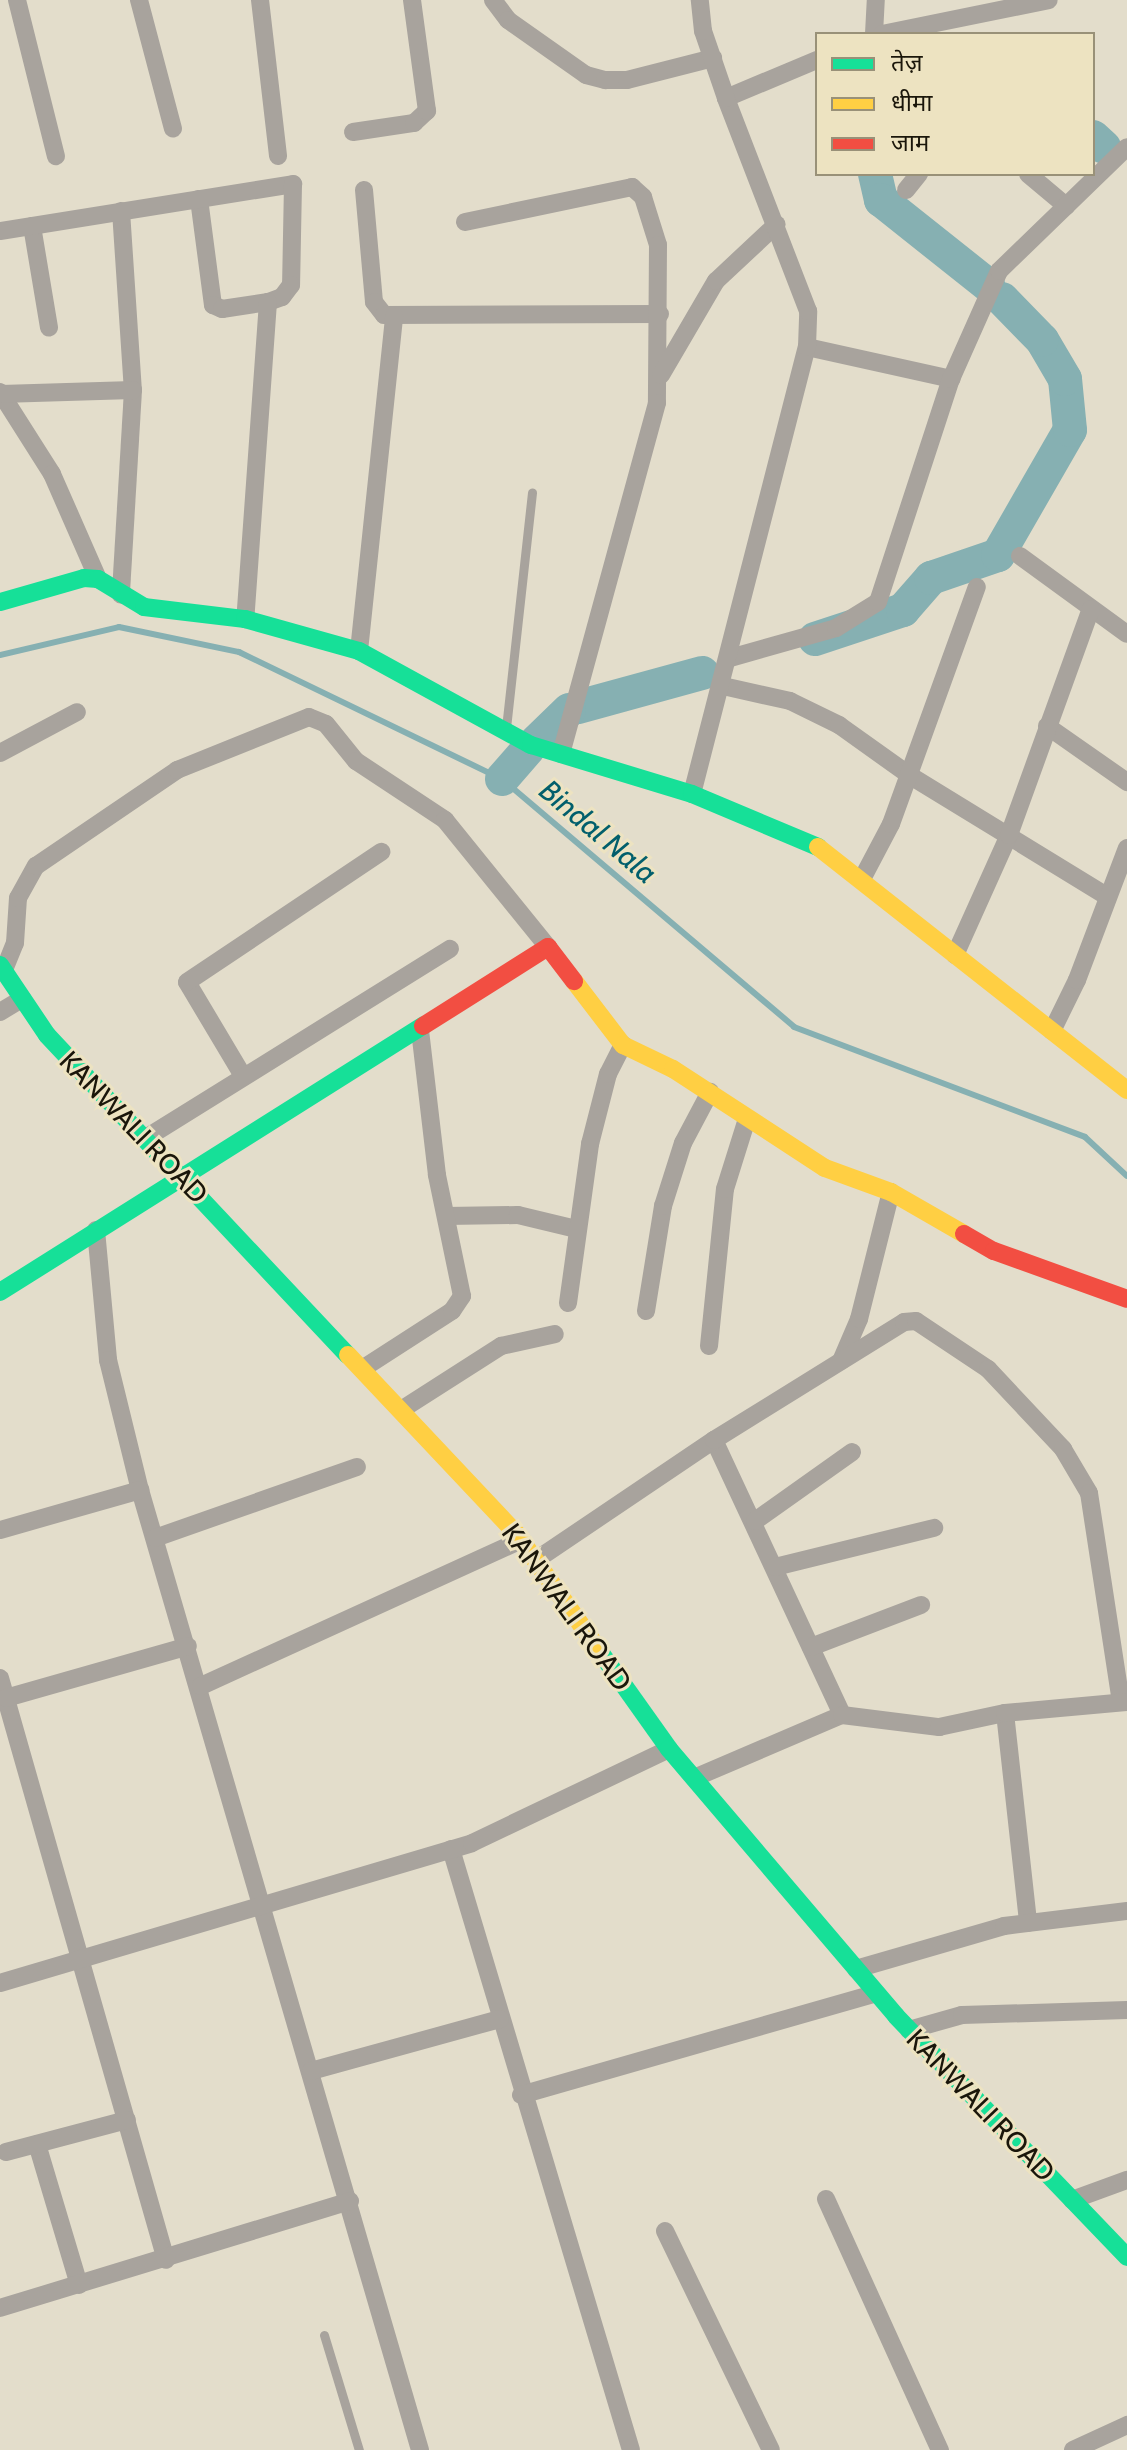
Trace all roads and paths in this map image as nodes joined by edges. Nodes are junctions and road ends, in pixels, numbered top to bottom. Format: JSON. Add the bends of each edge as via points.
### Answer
{"nodes":[{"id":1,"x":17,"y":0,"type":"edge"},
{"id":2,"x":139,"y":0,"type":"edge"},
{"id":3,"x":260,"y":0,"type":"edge"},
{"id":4,"x":412,"y":0,"type":"edge"},
{"id":5,"x":493,"y":0,"type":"edge"},
{"id":6,"x":700,"y":0,"type":"edge"},
{"id":7,"x":876,"y":0,"type":"edge"},
{"id":8,"x":1049,"y":0,"type":"edge"},
{"id":9,"x":969,"y":7,"type":"edge"},
{"id":10,"x":874,"y":32,"type":"edge"},
{"id":11,"x":888,"y":32,"type":"edge"},
{"id":12,"x":713,"y":58,"type":"junction"},
{"id":13,"x":815,"y":61,"type":"edge"},
{"id":14,"x":726,"y":98,"type":"junction"},
{"id":15,"x":173,"y":129,"type":"dead end"},
{"id":16,"x":353,"y":132,"type":"dead end"},
{"id":17,"x":1127,"y":147,"type":"edge"},
{"id":18,"x":56,"y":156,"type":"dead end"},
{"id":19,"x":278,"y":156,"type":"dead end"},
{"id":20,"x":917,"y":176,"type":"edge"},
{"id":21,"x":1030,"y":176,"type":"edge"},
{"id":22,"x":364,"y":190,"type":"dead end"},
{"id":23,"x":906,"y":190,"type":"dead end"},
{"id":24,"x":199,"y":199,"type":"junction"},
{"id":25,"x":1066,"y":206,"type":"junction"},
{"id":26,"x":121,"y":211,"type":"junction"},
{"id":27,"x":465,"y":222,"type":"dead end"},
{"id":28,"x":777,"y":224,"type":"junction"},
{"id":29,"x":32,"y":226,"type":"junction"},
{"id":30,"x":0,"y":231,"type":"edge"},
{"id":31,"x":268,"y":302,"type":"junction"},
{"id":32,"x":660,"y":314,"type":"junction"},
{"id":33,"x":394,"y":317,"type":"junction"},
{"id":34,"x":49,"y":328,"type":"dead end"},
{"id":35,"x":807,"y":347,"type":"junction"},
{"id":36,"x":951,"y":379,"type":"junction"},
{"id":37,"x":658,"y":381,"type":"junction"},
{"id":38,"x":133,"y":390,"type":"junction"},
{"id":39,"x":1,"y":393,"type":"edge"},
{"id":40,"x":532,"y":492,"type":"dead end"},
{"id":41,"x":1020,"y":556,"type":"dead end"},
{"id":42,"x":98,"y":579,"type":"junction"},
{"id":43,"x":977,"y":587,"type":"dead end"},
{"id":44,"x":121,"y":595,"type":"junction"},
{"id":45,"x":0,"y":602,"type":"edge"},
{"id":46,"x":1091,"y":609,"type":"junction"},
{"id":47,"x":245,"y":619,"type":"junction"},
{"id":48,"x":1127,"y":634,"type":"edge"},
{"id":49,"x":359,"y":651,"type":"junction"},
{"id":50,"x":730,"y":658,"type":"junction"},
{"id":51,"x":723,"y":686,"type":"junction"},
{"id":52,"x":77,"y":712,"type":"dead end"},
{"id":53,"x":1047,"y":726,"type":"junction"},
{"id":54,"x":506,"y":731,"type":"junction"},
{"id":55,"x":0,"y":753,"type":"edge"},
{"id":56,"x":561,"y":754,"type":"junction"},
{"id":57,"x":909,"y":775,"type":"junction"},
{"id":58,"x":1127,"y":782,"type":"edge"},
{"id":59,"x":692,"y":794,"type":"junction"},
{"id":60,"x":1009,"y":835,"type":"junction"},
{"id":61,"x":1127,"y":848,"type":"edge"},
{"id":62,"x":381,"y":852,"type":"dead end"},
{"id":63,"x":862,"y":879,"type":"junction"},
{"id":64,"x":1108,"y":897,"type":"junction"},
{"id":65,"x":548,"y":947,"type":"junction"},
{"id":66,"x":450,"y":949,"type":"dead end"},
{"id":67,"x":955,"y":955,"type":"junction"},
{"id":68,"x":2,"y":968,"type":"edge"},
{"id":69,"x":22,"y":999,"type":"junction"},
{"id":70,"x":0,"y":1012,"type":"edge"},
{"id":71,"x":420,"y":1030,"type":"junction"},
{"id":72,"x":1052,"y":1031,"type":"junction"},
{"id":73,"x":623,"y":1045,"type":"junction"},
{"id":74,"x":243,"y":1076,"type":"junction"},
{"id":75,"x":1127,"y":1090,"type":"edge"},
{"id":76,"x":710,"y":1092,"type":"junction"},
{"id":77,"x":747,"y":1119,"type":"junction"},
{"id":78,"x":146,"y":1138,"type":"junction"},
{"id":79,"x":182,"y":1176,"type":"junction"},
{"id":80,"x":891,"y":1192,"type":"junction"},
{"id":81,"x":446,"y":1216,"type":"junction"},
{"id":82,"x":576,"y":1229,"type":"junction"},
{"id":83,"x":96,"y":1230,"type":"junction"},
{"id":84,"x":0,"y":1292,"type":"edge"},
{"id":85,"x":1127,"y":1299,"type":"edge"},
{"id":86,"x":568,"y":1303,"type":"dead end"},
{"id":87,"x":646,"y":1311,"type":"dead end"},
{"id":88,"x":555,"y":1334,"type":"dead end"},
{"id":89,"x":709,"y":1346,"type":"dead end"},
{"id":90,"x":841,"y":1361,"type":"junction"},
{"id":91,"x":362,"y":1369,"type":"junction"},
{"id":92,"x":401,"y":1410,"type":"junction"},
{"id":93,"x":714,"y":1440,"type":"junction"},
{"id":94,"x":852,"y":1452,"type":"dead end"},
{"id":95,"x":357,"y":1467,"type":"dead end"},
{"id":96,"x":140,"y":1490,"type":"junction"},
{"id":97,"x":755,"y":1521,"type":"junction"},
{"id":98,"x":934,"y":1528,"type":"dead end"},
{"id":99,"x":0,"y":1530,"type":"edge"},
{"id":100,"x":155,"y":1538,"type":"junction"},
{"id":101,"x":522,"y":1540,"type":"junction"},
{"id":102,"x":536,"y":1560,"type":"junction"},
{"id":103,"x":775,"y":1567,"type":"junction"},
{"id":104,"x":921,"y":1605,"type":"dead end"},
{"id":105,"x":188,"y":1646,"type":"junction"},
{"id":106,"x":811,"y":1647,"type":"junction"},
{"id":107,"x":0,"y":1678,"type":"edge"},
{"id":108,"x":201,"y":1686,"type":"junction"},
{"id":109,"x":6,"y":1698,"type":"junction"},
{"id":110,"x":1124,"y":1702,"type":"edge"},
{"id":111,"x":1005,"y":1713,"type":"junction"},
{"id":112,"x":842,"y":1715,"type":"junction"},
{"id":113,"x":669,"y":1749,"type":"junction"},
{"id":114,"x":694,"y":1778,"type":"junction"},
{"id":115,"x":451,"y":1849,"type":"junction"},
{"id":116,"x":260,"y":1904,"type":"junction"},
{"id":117,"x":1127,"y":1911,"type":"edge"},
{"id":118,"x":1028,"y":1923,"type":"junction"},
{"id":119,"x":82,"y":1959,"type":"junction"},
{"id":120,"x":856,"y":1969,"type":"junction"},
{"id":121,"x":0,"y":1983,"type":"edge"},
{"id":122,"x":876,"y":1993,"type":"junction"},
{"id":123,"x":1127,"y":2010,"type":"edge"},
{"id":124,"x":500,"y":2019,"type":"junction"},
{"id":125,"x":909,"y":2030,"type":"junction"},
{"id":126,"x":311,"y":2071,"type":"junction"},
{"id":127,"x":521,"y":2095,"type":"junction"},
{"id":128,"x":127,"y":2120,"type":"junction"},
{"id":129,"x":37,"y":2144,"type":"junction"},
{"id":130,"x":6,"y":2152,"type":"dead end"},
{"id":131,"x":1127,"y":2180,"type":"edge"},
{"id":132,"x":826,"y":2199,"type":"dead end"},
{"id":133,"x":1072,"y":2200,"type":"junction"},
{"id":134,"x":350,"y":2201,"type":"junction"},
{"id":135,"x":665,"y":2231,"type":"dead end"},
{"id":136,"x":1127,"y":2257,"type":"edge"},
{"id":137,"x":166,"y":2260,"type":"junction"},
{"id":138,"x":79,"y":2285,"type":"junction"},
{"id":139,"x":0,"y":2308,"type":"edge"},
{"id":140,"x":324,"y":2335,"type":"dead end"},
{"id":141,"x":1127,"y":2425,"type":"edge"},
{"id":142,"x":359,"y":2450,"type":"edge"},
{"id":143,"x":420,"y":2450,"type":"edge"},
{"id":144,"x":631,"y":2450,"type":"edge"},
{"id":145,"x":771,"y":2450,"type":"edge"},
{"id":146,"x":940,"y":2450,"type":"edge"},
{"id":147,"x":1073,"y":2450,"type":"edge"}],
"edges":[{"from":1,"to":18,"type":"street"},
{"from":2,"to":15,"type":"street"},
{"from":3,"to":19,"type":"street"},
{"from":4,"to":16,"type":"street","via":[[427,111],[414,123]]},
{"from":5,"to":12,"type":"street","via":[[508,20],[586,75],[627,80]]},
{"from":6,"to":12,"type":"street"},
{"from":7,"to":10,"type":"street"},
{"from":8,"to":9,"type":"street"},
{"from":9,"to":11,"type":"street"},
{"from":12,"to":14,"type":"street"},
{"from":13,"to":14,"type":"street"},
{"from":14,"to":28,"type":"street"},
{"from":17,"to":25,"type":"street"},
{"from":20,"to":23,"type":"street"},
{"from":21,"to":25,"type":"street"},
{"from":22,"to":33,"type":"street","via":[[374,302],[384,315]]},
{"from":24,"to":26,"type":"street"},
{"from":24,"to":31,"type":"street","via":[[213,305],[222,309]]},
{"from":24,"to":31,"type":"street","via":[[293,184],[291,285],[282,297]]},
{"from":25,"to":36,"type":"street","via":[[999,271]]},
{"from":26,"to":29,"type":"street"},
{"from":26,"to":38,"type":"street"},
{"from":27,"to":32,"type":"street","via":[[632,187],[643,197],[655,229]]},
{"from":28,"to":35,"type":"street","via":[[808,311]]},
{"from":28,"to":37,"type":"street","via":[[716,281]]},
{"from":29,"to":30,"type":"street"},
{"from":29,"to":34,"type":"street"},
{"from":31,"to":47,"type":"street"},
{"from":32,"to":33,"type":"street"},
{"from":32,"to":37,"type":"street"},
{"from":33,"to":49,"type":"street"},
{"from":35,"to":36,"type":"street"},
{"from":35,"to":50,"type":"street"},
{"from":36,"to":50,"type":"street","via":[[878,602],[836,628]]},
{"from":37,"to":56,"type":"street","via":[[650,434]]},
{"from":38,"to":39,"type":"street"},
{"from":38,"to":44,"type":"street"},
{"from":39,"to":42,"type":"street","via":[[52,474]]},
{"from":40,"to":54,"type":"lane"},
{"from":41,"to":46,"type":"street"},
{"from":42,"to":44,"type":"street"},
{"from":42,"to":45,"type":"street","via":[[84,578]]},
{"from":43,"to":57,"type":"street"},
{"from":44,"to":47,"type":"street","via":[[144,607]]},
{"from":46,"to":48,"type":"street"},
{"from":46,"to":53,"type":"street"},
{"from":47,"to":49,"type":"street"},
{"from":49,"to":54,"type":"street"},
{"from":50,"to":51,"type":"street"},
{"from":51,"to":57,"type":"street","via":[[790,701],[839,725]]},
{"from":51,"to":59,"type":"street"},
{"from":52,"to":55,"type":"street"},
{"from":53,"to":58,"type":"street"},
{"from":53,"to":60,"type":"street"},
{"from":54,"to":56,"type":"street"},
{"from":56,"to":59,"type":"street"},
{"from":57,"to":60,"type":"street"},
{"from":57,"to":63,"type":"street"},
{"from":59,"to":63,"type":"street","via":[[830,853]]},
{"from":60,"to":64,"type":"street"},
{"from":60,"to":67,"type":"street"},
{"from":61,"to":64,"type":"street"},
{"from":62,"to":74,"type":"street","via":[[187,982]]},
{"from":63,"to":67,"type":"street"},
{"from":64,"to":72,"type":"street"},
{"from":65,"to":68,"type":"street","via":[[445,820],[356,761],[326,724],[309,717],[177,770],[36,866],[18,898],[15,943]]},
{"from":65,"to":71,"type":"street"},
{"from":65,"to":73,"type":"street"},
{"from":66,"to":74,"type":"street"},
{"from":67,"to":72,"type":"street"},
{"from":68,"to":69,"type":"street","name":"KANWALI ROAD"},
{"from":69,"to":70,"type":"street"},
{"from":69,"to":78,"type":"street","name":"KANWALI ROAD","via":[[47,1035]]},
{"from":71,"to":79,"type":"street"},
{"from":71,"to":81,"type":"street"},
{"from":72,"to":75,"type":"street"},
{"from":73,"to":76,"type":"street"},
{"from":73,"to":82,"type":"street","via":[[608,1074]]},
{"from":74,"to":78,"type":"street"},
{"from":76,"to":77,"type":"street"},
{"from":76,"to":87,"type":"street","via":[[683,1143],[663,1206]]},
{"from":77,"to":80,"type":"street","via":[[825,1168]]},
{"from":77,"to":89,"type":"street","via":[[725,1189]]},
{"from":78,"to":79,"type":"street","name":"KANWALI ROAD"},
{"from":79,"to":83,"type":"street"},
{"from":79,"to":91,"type":"street","name":"KANWALI ROAD"},
{"from":80,"to":85,"type":"street","via":[[994,1251]]},
{"from":80,"to":90,"type":"street","via":[[859,1319]]},
{"from":81,"to":82,"type":"street","via":[[518,1215]]},
{"from":81,"to":91,"type":"street","via":[[462,1296],[459,1304]]},
{"from":82,"to":86,"type":"street"},
{"from":83,"to":84,"type":"street"},
{"from":83,"to":96,"type":"street","via":[[108,1360]]},
{"from":88,"to":92,"type":"street","via":[[501,1346]]},
{"from":90,"to":93,"type":"street"},
{"from":90,"to":110,"type":"street","via":[[904,1322],[931,1327],[988,1369],[1063,1449],[1089,1493]]},
{"from":91,"to":92,"type":"street","name":"KANWALI ROAD"},
{"from":92,"to":101,"type":"street","name":"KANWALI ROAD"},
{"from":93,"to":97,"type":"street"},
{"from":93,"to":102,"type":"street"},
{"from":94,"to":97,"type":"street"},
{"from":95,"to":100,"type":"street"},
{"from":96,"to":99,"type":"street"},
{"from":96,"to":100,"type":"street"},
{"from":97,"to":103,"type":"street"},
{"from":98,"to":103,"type":"street"},
{"from":100,"to":105,"type":"street"},
{"from":101,"to":102,"type":"street","name":"KANWALI ROAD"},
{"from":101,"to":108,"type":"street"},
{"from":102,"to":113,"type":"street","name":"KANWALI ROAD"},
{"from":103,"to":106,"type":"street"},
{"from":104,"to":106,"type":"street"},
{"from":105,"to":108,"type":"street"},
{"from":105,"to":109,"type":"street"},
{"from":106,"to":112,"type":"street"},
{"from":107,"to":109,"type":"street"},
{"from":108,"to":116,"type":"street"},
{"from":109,"to":119,"type":"street"},
{"from":110,"to":111,"type":"street"},
{"from":111,"to":112,"type":"street","via":[[939,1727]]},
{"from":111,"to":118,"type":"street"},
{"from":112,"to":114,"type":"street"},
{"from":113,"to":114,"type":"street","name":"KANWALI ROAD"},
{"from":113,"to":115,"type":"street"},
{"from":114,"to":120,"type":"street","name":"KANWALI ROAD"},
{"from":115,"to":116,"type":"street"},
{"from":115,"to":124,"type":"street"},
{"from":116,"to":119,"type":"street"},
{"from":116,"to":126,"type":"street"},
{"from":117,"to":118,"type":"street"},
{"from":118,"to":120,"type":"street","via":[[915,1949]]},
{"from":119,"to":121,"type":"street"},
{"from":119,"to":128,"type":"street"},
{"from":120,"to":122,"type":"street","name":"KANWALI ROAD"},
{"from":122,"to":125,"type":"street","name":"KANWALI ROAD"},
{"from":122,"to":127,"type":"street"},
{"from":123,"to":125,"type":"street","via":[[962,2015]]},
{"from":124,"to":126,"type":"street"},
{"from":124,"to":127,"type":"street"},
{"from":125,"to":133,"type":"street","name":"KANWALI ROAD"},
{"from":126,"to":134,"type":"street"},
{"from":127,"to":144,"type":"street"},
{"from":128,"to":129,"type":"street"},
{"from":128,"to":137,"type":"street"},
{"from":129,"to":130,"type":"street"},
{"from":129,"to":138,"type":"street"},
{"from":131,"to":133,"type":"street"},
{"from":132,"to":146,"type":"street"},
{"from":133,"to":136,"type":"street","name":"KANWALI ROAD"},
{"from":134,"to":137,"type":"street"},
{"from":134,"to":143,"type":"street"},
{"from":135,"to":145,"type":"street"},
{"from":137,"to":138,"type":"street"},
{"from":138,"to":139,"type":"street"},
{"from":140,"to":142,"type":"lane"},
{"from":141,"to":147,"type":"street"}]}
